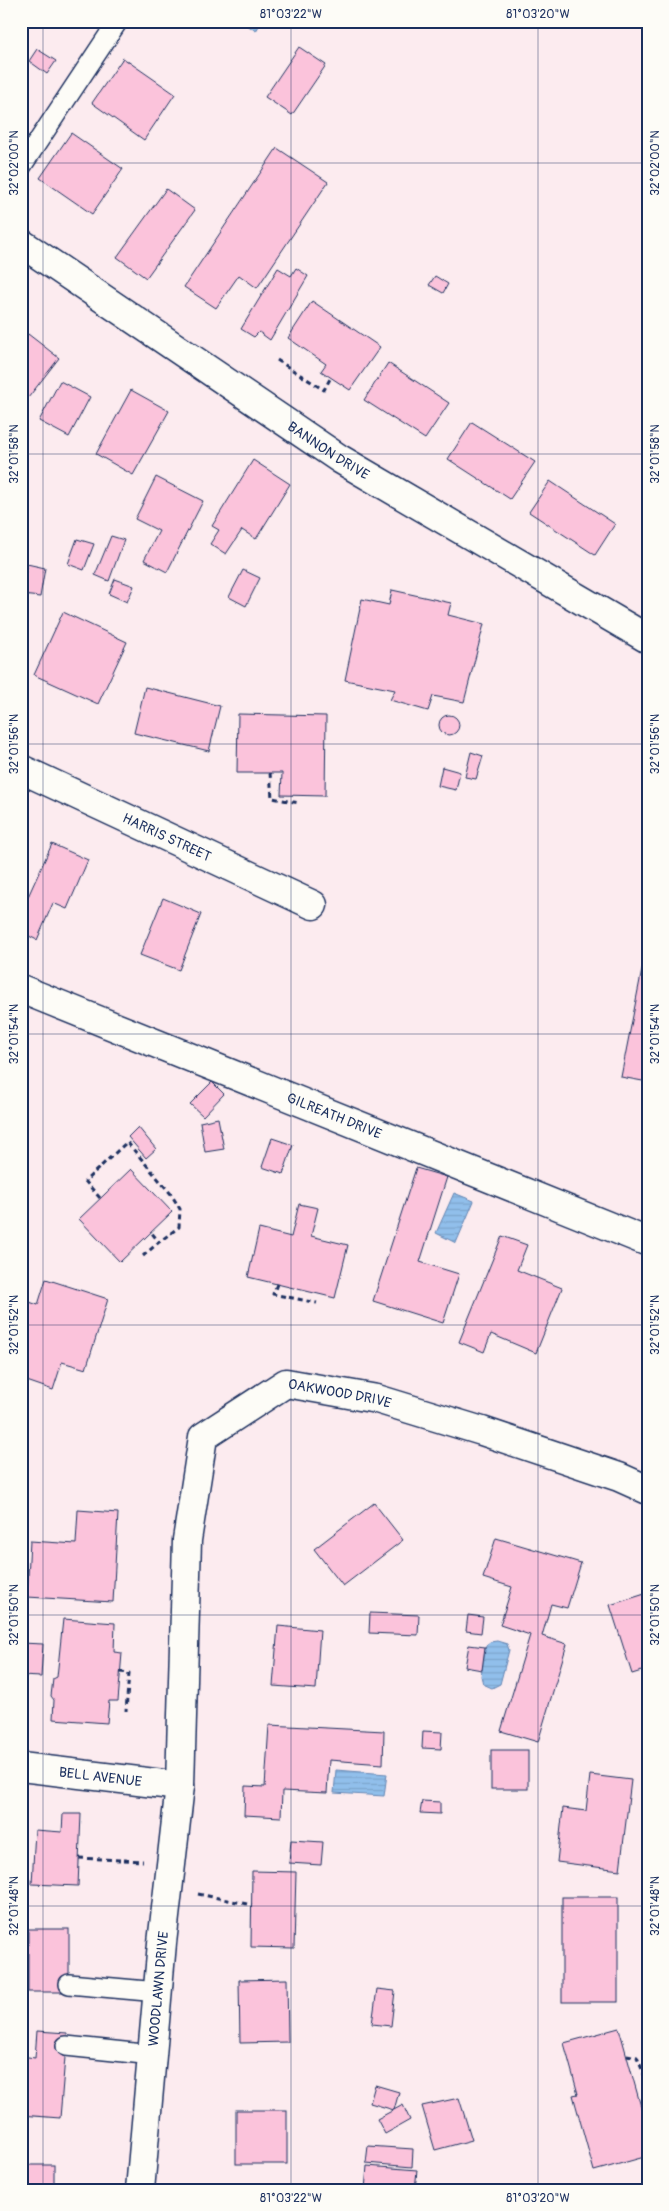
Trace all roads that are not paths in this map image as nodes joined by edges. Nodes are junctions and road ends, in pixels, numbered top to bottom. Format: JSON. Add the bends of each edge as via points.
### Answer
{"nodes":[{"id":1,"x":118,"y":21,"type":"edge"},
{"id":2,"x":21,"y":166,"type":"edge"},
{"id":3,"x":21,"y":243,"type":"edge"},
{"id":4,"x":648,"y":639,"type":"edge"},
{"id":5,"x":21,"y":769,"type":"edge"},
{"id":6,"x":313,"y":905,"type":"dead end"},
{"id":7,"x":21,"y":989,"type":"edge"},
{"id":8,"x":648,"y":1242,"type":"edge"},
{"id":9,"x":648,"y":1490,"type":"edge"},
{"id":10,"x":21,"y":1767,"type":"edge"},
{"id":11,"x":180,"y":1786,"type":"junction"},
{"id":12,"x":69,"y":1984,"type":"dead end"},
{"id":13,"x":158,"y":1992,"type":"junction"},
{"id":14,"x":66,"y":2046,"type":"dead end"},
{"id":15,"x":153,"y":2055,"type":"junction"},
{"id":16,"x":140,"y":2190,"type":"edge"}],
"edges":[{"from":1,"to":2,"type":"lane"},
{"from":3,"to":4,"type":"street","name":"BANNON DRIVE","via":[[340,459]]},
{"from":5,"to":6,"type":"street","name":"HARRIS STREET"},
{"from":7,"to":8,"type":"street","name":"GILREATH DRIVE"},
{"from":9,"to":11,"type":"street","name":"OAKWOOD DRIVE","via":[[619,1477],[377,1399],[286,1383],[203,1437],[187,1540]]},
{"from":10,"to":11,"type":"street","name":"BELL AVENUE"},
{"from":11,"to":13,"type":"street","name":"WOODLAWN DRIVE"},
{"from":12,"to":13,"type":"lane"},
{"from":13,"to":15,"type":"street","name":"WOODLAWN DRIVE"},
{"from":14,"to":15,"type":"lane"},
{"from":15,"to":16,"type":"street","name":"WOODLAWN DRIVE"}]}
